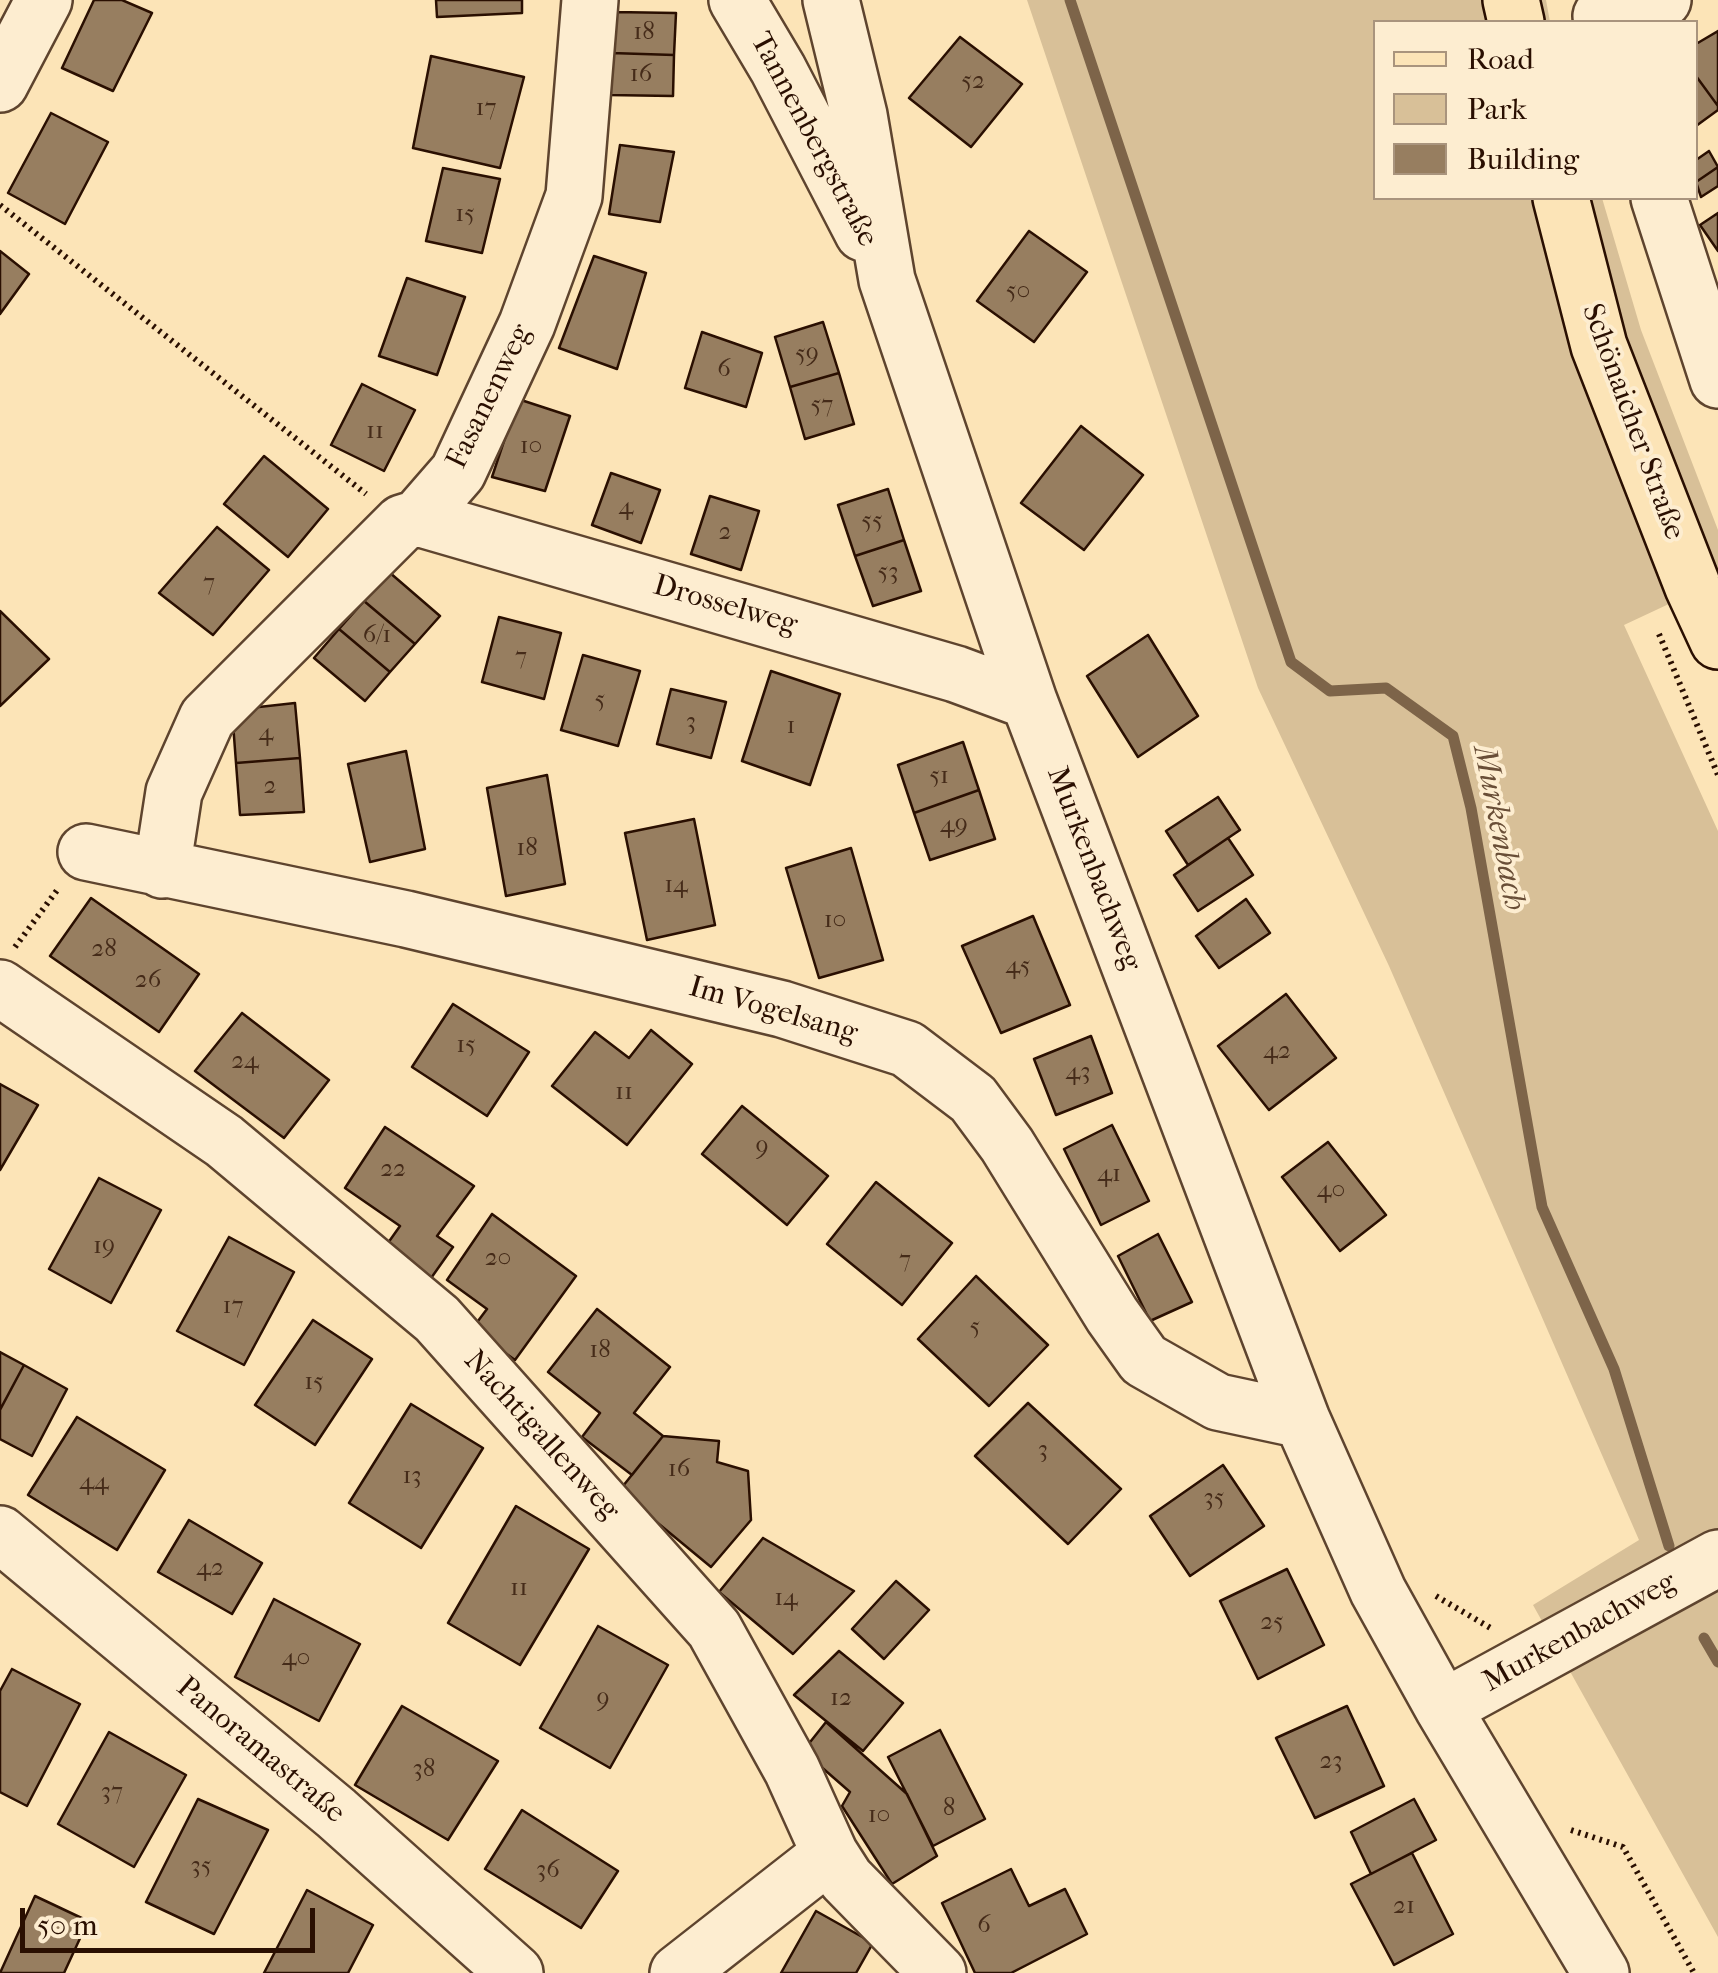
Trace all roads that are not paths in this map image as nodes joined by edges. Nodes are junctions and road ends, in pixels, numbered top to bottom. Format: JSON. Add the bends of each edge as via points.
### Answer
{"nodes":[{"id":1,"x":44,"y":0,"type":"edge"},
{"id":2,"x":590,"y":0,"type":"edge"},
{"id":3,"x":737,"y":0,"type":"edge"},
{"id":4,"x":830,"y":0,"type":"edge"},
{"id":5,"x":1663,"y":0,"type":"edge"},
{"id":6,"x":1602,"y":13,"type":"edge"},
{"id":7,"x":0,"y":84,"type":"edge"},
{"id":8,"x":1562,"y":200,"type":"edge"},
{"id":9,"x":1660,"y":200,"type":"edge"},
{"id":10,"x":887,"y":280,"type":"junction"},
{"id":11,"x":1716,"y":369,"type":"edge"},
{"id":12,"x":410,"y":520,"type":"junction"},
{"id":13,"x":1718,"y":641,"type":"edge"},
{"id":14,"x":1030,"y":700,"type":"junction"},
{"id":15,"x":86,"y":852,"type":"road end"},
{"id":16,"x":162,"y":870,"type":"junction"},
{"id":17,"x":5,"y":970,"type":"edge"},
{"id":18,"x":1302,"y":1420,"type":"junction"},
{"id":19,"x":0,"y":1534,"type":"edge"},
{"id":20,"x":1718,"y":1558,"type":"edge"},
{"id":21,"x":1443,"y":1708,"type":"junction"},
{"id":22,"x":830,"y":1854,"type":"junction"},
{"id":23,"x":508,"y":1971,"type":"edge"},
{"id":24,"x":678,"y":1973,"type":"edge"},
{"id":25,"x":938,"y":1973,"type":"edge"},
{"id":26,"x":1601,"y":1973,"type":"edge"}],
"edges":[{"from":1,"to":7,"type":"street"},
{"from":2,"to":12,"type":"street","name":"Fasanenweg","via":[[574,196],[527,324],[458,472]]},
{"from":3,"to":10,"type":"street","name":"Tannenbergstraße"},
{"from":4,"to":10,"type":"street","name":"Murkenbachweg","via":[[859,115]]},
{"from":5,"to":6,"type":"street"},
{"from":8,"to":13,"type":"main road","name":"Schönaicher Straße","via":[[1599,346]]},
{"from":9,"to":11,"type":"street"},
{"from":10,"to":14,"type":"street","name":"Murkenbachweg"},
{"from":12,"to":14,"type":"street","name":"Drosselweg"},
{"from":12,"to":16,"type":"street","name":"Fasanenweg","via":[[206,718],[174,792]]},
{"from":14,"to":18,"type":"street","name":"Murkenbachweg"},
{"from":15,"to":16,"type":"street","name":"Im Vogelsang"},
{"from":16,"to":18,"type":"street","name":"Im Vogelsang","via":[[613,968],[782,1009],[907,1050],[973,1099],[1144,1360],[1218,1402]]},
{"from":17,"to":22,"type":"street","name":"Nachtigallenweg","via":[[437,1319],[714,1629]]},
{"from":18,"to":21,"type":"street","name":"Murkenbachweg","via":[[1378,1591]]},
{"from":19,"to":23,"type":"street","name":"Panoramastraße","via":[[336,1813]]},
{"from":20,"to":21,"type":"street","name":"Murkenbachweg"},
{"from":21,"to":26,"type":"street","name":"Murkenbachweg"},
{"from":22,"to":24,"type":"street"},
{"from":22,"to":25,"type":"street"}]}
